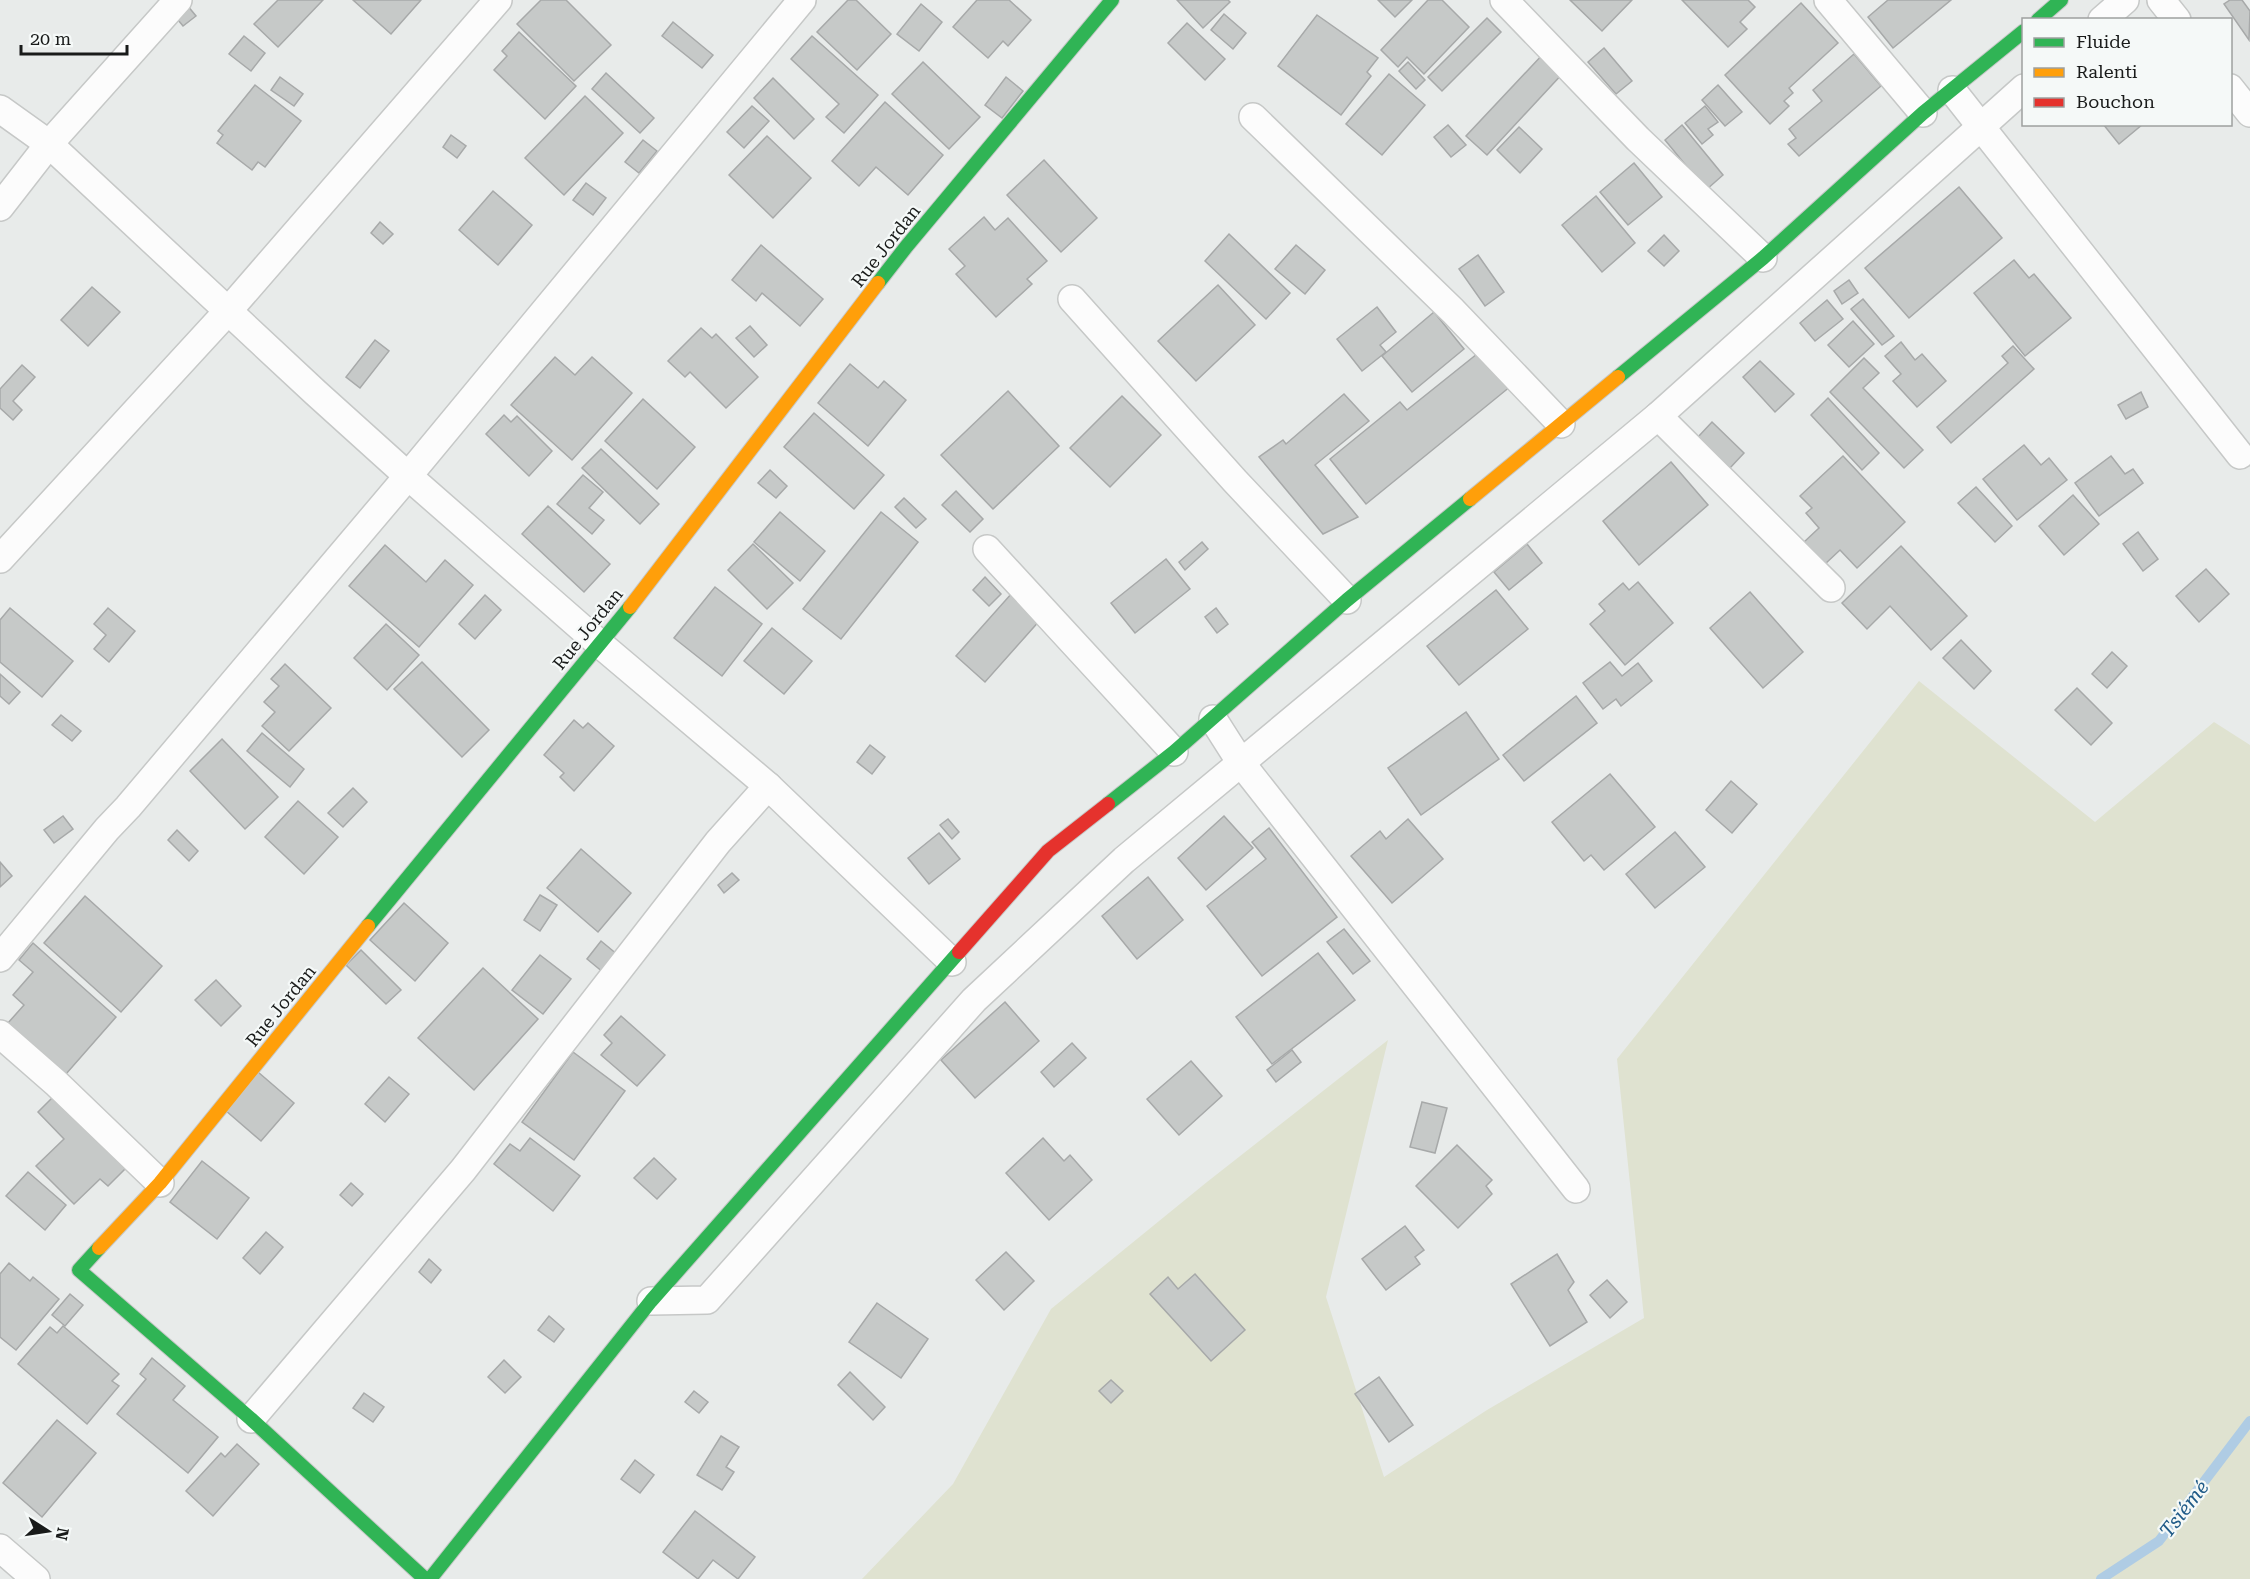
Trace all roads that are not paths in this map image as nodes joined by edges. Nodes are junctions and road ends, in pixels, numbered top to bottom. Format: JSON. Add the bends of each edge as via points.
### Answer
{"nodes":[{"id":1,"x":178,"y":0,"type":"edge"},
{"id":2,"x":498,"y":0,"type":"edge"},
{"id":3,"x":802,"y":0,"type":"edge"},
{"id":4,"x":1112,"y":0,"type":"edge"},
{"id":5,"x":1504,"y":0,"type":"edge"},
{"id":6,"x":1828,"y":0,"type":"edge"},
{"id":7,"x":2061,"y":0,"type":"edge"},
{"id":8,"x":2125,"y":0,"type":"edge"},
{"id":9,"x":2161,"y":0,"type":"edge"},
{"id":10,"x":2040,"y":18,"type":"edge"},
{"id":11,"x":2104,"y":18,"type":"edge"},
{"id":12,"x":2174,"y":18,"type":"edge"},
{"id":13,"x":2022,"y":33,"type":"edge"},
{"id":14,"x":1952,"y":90,"type":"junction"},
{"id":15,"x":2022,"y":90,"type":"edge"},
{"id":16,"x":2232,"y":90,"type":"edge"},
{"id":17,"x":0,"y":109,"type":"edge"},
{"id":18,"x":1923,"y":113,"type":"junction"},
{"id":19,"x":2250,"y":113,"type":"edge"},
{"id":20,"x":1253,"y":117,"type":"dead end"},
{"id":21,"x":1980,"y":126,"type":"junction"},
{"id":22,"x":49,"y":144,"type":"junction"},
{"id":23,"x":0,"y":207,"type":"edge"},
{"id":24,"x":1763,"y":258,"type":"junction"},
{"id":25,"x":1072,"y":299,"type":"dead end"},
{"id":26,"x":228,"y":311,"type":"junction"},
{"id":27,"x":1658,"y":416,"type":"junction"},
{"id":28,"x":1561,"y":424,"type":"junction"},
{"id":29,"x":2240,"y":455,"type":"dead end"},
{"id":30,"x":408,"y":476,"type":"junction"},
{"id":31,"x":987,"y":549,"type":"dead end"},
{"id":32,"x":0,"y":559,"type":"edge"},
{"id":33,"x":1831,"y":588,"type":"dead end"},
{"id":34,"x":1347,"y":600,"type":"junction"},
{"id":35,"x":601,"y":645,"type":"junction"},
{"id":36,"x":1213,"y":719,"type":"junction"},
{"id":37,"x":1174,"y":752,"type":"junction"},
{"id":38,"x":1241,"y":763,"type":"junction"},
{"id":39,"x":768,"y":786,"type":"junction"},
{"id":40,"x":0,"y":958,"type":"edge"},
{"id":41,"x":952,"y":962,"type":"junction"},
{"id":42,"x":0,"y":1034,"type":"edge"},
{"id":43,"x":160,"y":1183,"type":"junction"},
{"id":44,"x":1576,"y":1189,"type":"dead end"},
{"id":45,"x":651,"y":1301,"type":"junction"},
{"id":46,"x":251,"y":1419,"type":"junction"},
{"id":47,"x":0,"y":1548,"type":"edge"},
{"id":48,"x":36,"y":1579,"type":"edge"},
{"id":49,"x":425,"y":1579,"type":"edge"},
{"id":50,"x":430,"y":1579,"type":"edge"}],
"edges":[{"from":1,"to":22,"type":"street"},
{"from":2,"to":26,"type":"street"},
{"from":3,"to":30,"type":"street"},
{"from":4,"to":35,"type":"main road","name":"Rue Jordan","via":[[906,247]]},
{"from":5,"to":24,"type":"street","via":[[1638,138]]},
{"from":6,"to":18,"type":"street"},
{"from":7,"to":10,"type":"main road"},
{"from":8,"to":11,"type":"street"},
{"from":9,"to":12,"type":"street"},
{"from":13,"to":14,"type":"main road"},
{"from":14,"to":18,"type":"main road"},
{"from":14,"to":21,"type":"street"},
{"from":15,"to":21,"type":"street"},
{"from":16,"to":19,"type":"street"},
{"from":17,"to":22,"type":"street"},
{"from":18,"to":24,"type":"main road"},
{"from":20,"to":28,"type":"street","via":[[1453,311]]},
{"from":21,"to":27,"type":"street"},
{"from":21,"to":29,"type":"street"},
{"from":22,"to":23,"type":"street"},
{"from":22,"to":26,"type":"street"},
{"from":24,"to":28,"type":"main road"},
{"from":25,"to":34,"type":"street"},
{"from":26,"to":30,"type":"street"},
{"from":26,"to":32,"type":"street"},
{"from":27,"to":33,"type":"street"},
{"from":27,"to":38,"type":"street"},
{"from":28,"to":34,"type":"main road"},
{"from":30,"to":35,"type":"street"},
{"from":30,"to":40,"type":"street"},
{"from":31,"to":37,"type":"street"},
{"from":34,"to":36,"type":"main road"},
{"from":35,"to":39,"type":"street"},
{"from":35,"to":43,"type":"main road","name":"Rue Jordan"},
{"from":36,"to":37,"type":"main road"},
{"from":36,"to":38,"type":"street"},
{"from":37,"to":41,"type":"main road","via":[[1048,851]]},
{"from":38,"to":44,"type":"street"},
{"from":38,"to":45,"type":"street","via":[[1124,860],[974,1000],[706,1300]]},
{"from":39,"to":41,"type":"street"},
{"from":39,"to":46,"type":"street","via":[[718,842],[463,1170]]},
{"from":41,"to":45,"type":"main road"},
{"from":42,"to":43,"type":"street"},
{"from":43,"to":46,"type":"main road","name":"Rue Jordan","via":[[79,1270]]},
{"from":45,"to":50,"type":"main road"},
{"from":46,"to":49,"type":"main road"},
{"from":47,"to":48,"type":"street"}]}
